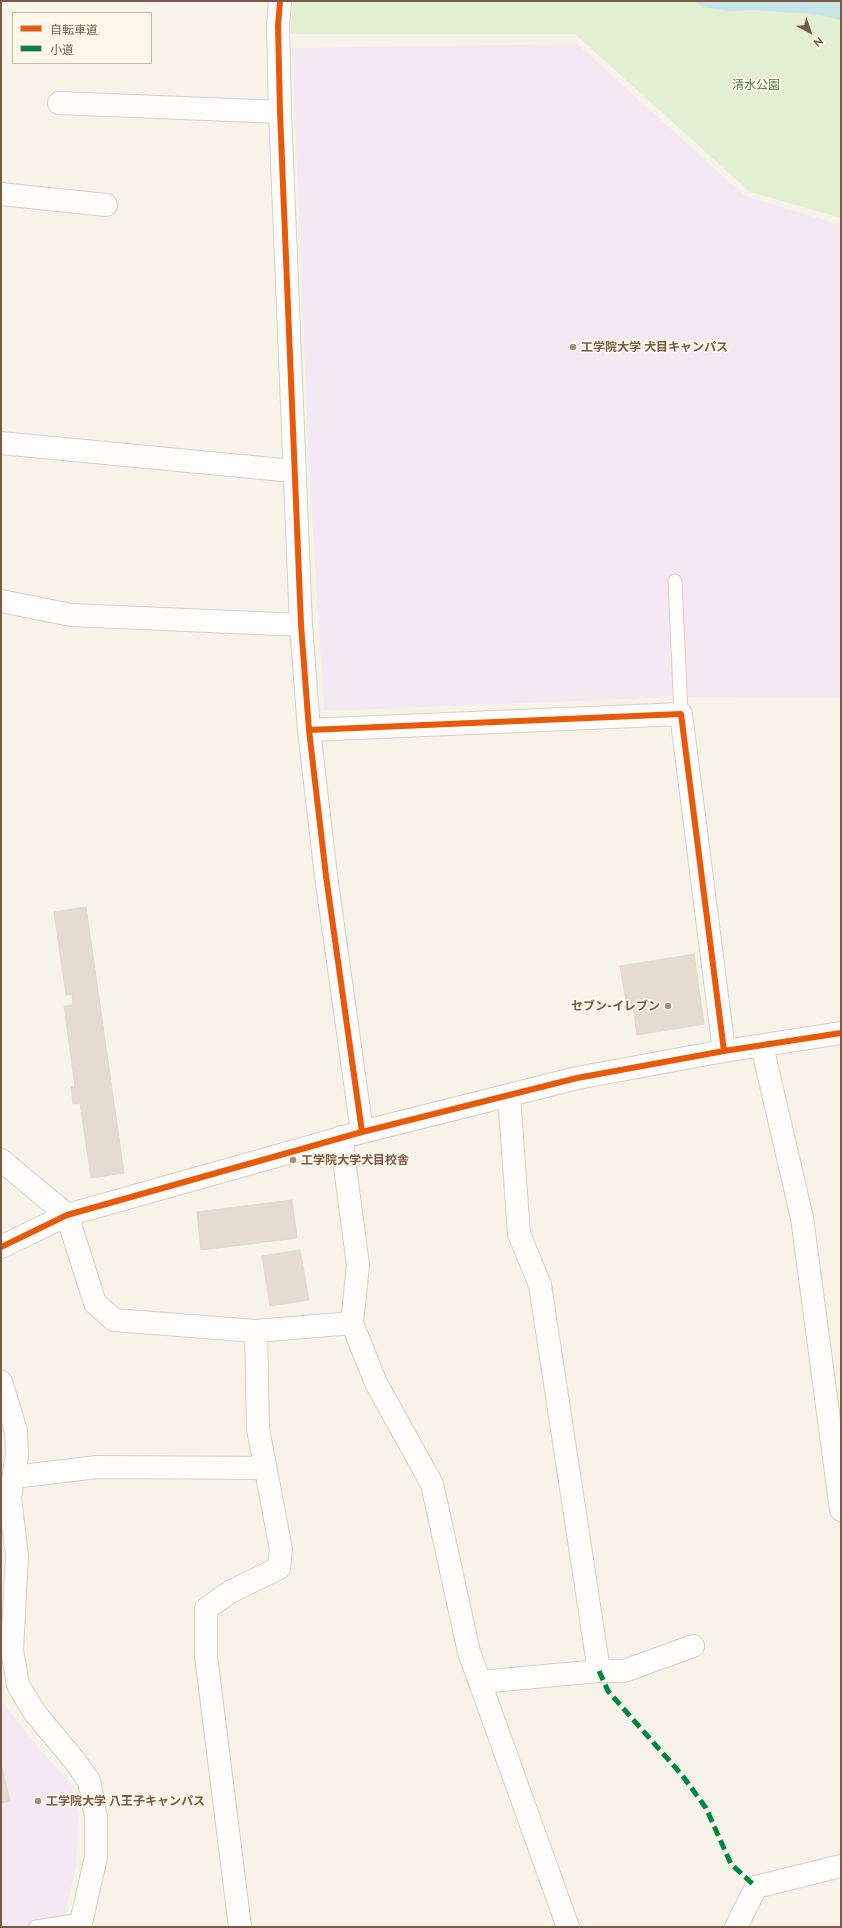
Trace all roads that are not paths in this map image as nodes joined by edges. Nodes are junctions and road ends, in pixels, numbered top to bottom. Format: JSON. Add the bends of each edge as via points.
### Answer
{"nodes":[{"id":1,"x":280,"y":1,"type":"edge"},
{"id":2,"x":59,"y":103,"type":"dead end"},
{"id":3,"x":280,"y":112,"type":"junction"},
{"id":4,"x":1,"y":194,"type":"edge"},
{"id":5,"x":106,"y":205,"type":"dead end"},
{"id":6,"x":1,"y":443,"type":"edge"},
{"id":7,"x":294,"y":470,"type":"junction"},
{"id":8,"x":675,"y":581,"type":"dead end"},
{"id":9,"x":1,"y":601,"type":"edge"},
{"id":10,"x":301,"y":626,"type":"junction"},
{"id":11,"x":680,"y":714,"type":"junction"},
{"id":12,"x":309,"y":730,"type":"junction"},
{"id":13,"x":841,"y":1033,"type":"edge"},
{"id":14,"x":762,"y":1046,"type":"junction"},
{"id":15,"x":724,"y":1051,"type":"junction"},
{"id":16,"x":509,"y":1095,"type":"junction"},
{"id":17,"x":351,"y":1134,"type":"junction"},
{"id":18,"x":1,"y":1160,"type":"edge"},
{"id":19,"x":67,"y":1215,"type":"junction"},
{"id":20,"x":1,"y":1247,"type":"edge"},
{"id":21,"x":352,"y":1323,"type":"junction"},
{"id":22,"x":256,"y":1331,"type":"junction"},
{"id":23,"x":1,"y":1382,"type":"edge"},
{"id":24,"x":265,"y":1468,"type":"junction"},
{"id":25,"x":14,"y":1477,"type":"junction"},
{"id":26,"x":841,"y":1510,"type":"edge"},
{"id":27,"x":693,"y":1646,"type":"dead end"},
{"id":28,"x":599,"y":1671,"type":"junction"},
{"id":29,"x":480,"y":1682,"type":"junction"},
{"id":30,"x":841,"y":1866,"type":"edge"},
{"id":31,"x":80,"y":1923,"type":"edge"},
{"id":32,"x":36,"y":1927,"type":"edge"},
{"id":33,"x":240,"y":1927,"type":"edge"},
{"id":34,"x":568,"y":1927,"type":"edge"},
{"id":35,"x":736,"y":1927,"type":"edge"}],
"edges":[{"from":1,"to":3,"type":"street"},
{"from":2,"to":3,"type":"street"},
{"from":3,"to":7,"type":"street"},
{"from":4,"to":5,"type":"street"},
{"from":6,"to":7,"type":"street"},
{"from":7,"to":10,"type":"street"},
{"from":8,"to":11,"type":"lane"},
{"from":9,"to":10,"type":"street","via":[[71,615]]},
{"from":10,"to":12,"type":"street"},
{"from":11,"to":12,"type":"street"},
{"from":11,"to":15,"type":"street"},
{"from":12,"to":17,"type":"street"},
{"from":13,"to":14,"type":"street"},
{"from":14,"to":15,"type":"street"},
{"from":14,"to":26,"type":"street","via":[[802,1218]]},
{"from":15,"to":16,"type":"street","via":[[577,1078]]},
{"from":16,"to":17,"type":"street"},
{"from":16,"to":28,"type":"street","via":[[519,1234],[540,1285]]},
{"from":17,"to":19,"type":"street"},
{"from":17,"to":21,"type":"street","via":[[358,1265]]},
{"from":18,"to":19,"type":"street"},
{"from":19,"to":20,"type":"street"},
{"from":19,"to":22,"type":"street","via":[[95,1303],[114,1320]]},
{"from":21,"to":22,"type":"street"},
{"from":21,"to":29,"type":"street","via":[[376,1383],[432,1484],[469,1652]]},
{"from":22,"to":24,"type":"street","via":[[258,1429]]},
{"from":23,"to":25,"type":"street","via":[[16,1431],[17,1455]]},
{"from":24,"to":25,"type":"street","via":[[97,1467]]},
{"from":24,"to":33,"type":"street","via":[[281,1549],[279,1568],[230,1592],[206,1609],[206,1656]]},
{"from":25,"to":31,"type":"street","via":[[10,1498],[17,1556],[12,1650],[18,1685],[35,1714],[89,1781],[96,1817],[96,1857]]},
{"from":27,"to":28,"type":"street","via":[[624,1671]]},
{"from":28,"to":29,"type":"street"},
{"from":29,"to":34,"type":"street"},
{"from":30,"to":35,"type":"street","via":[[756,1887]]},
{"from":31,"to":32,"type":"lane"}]}
